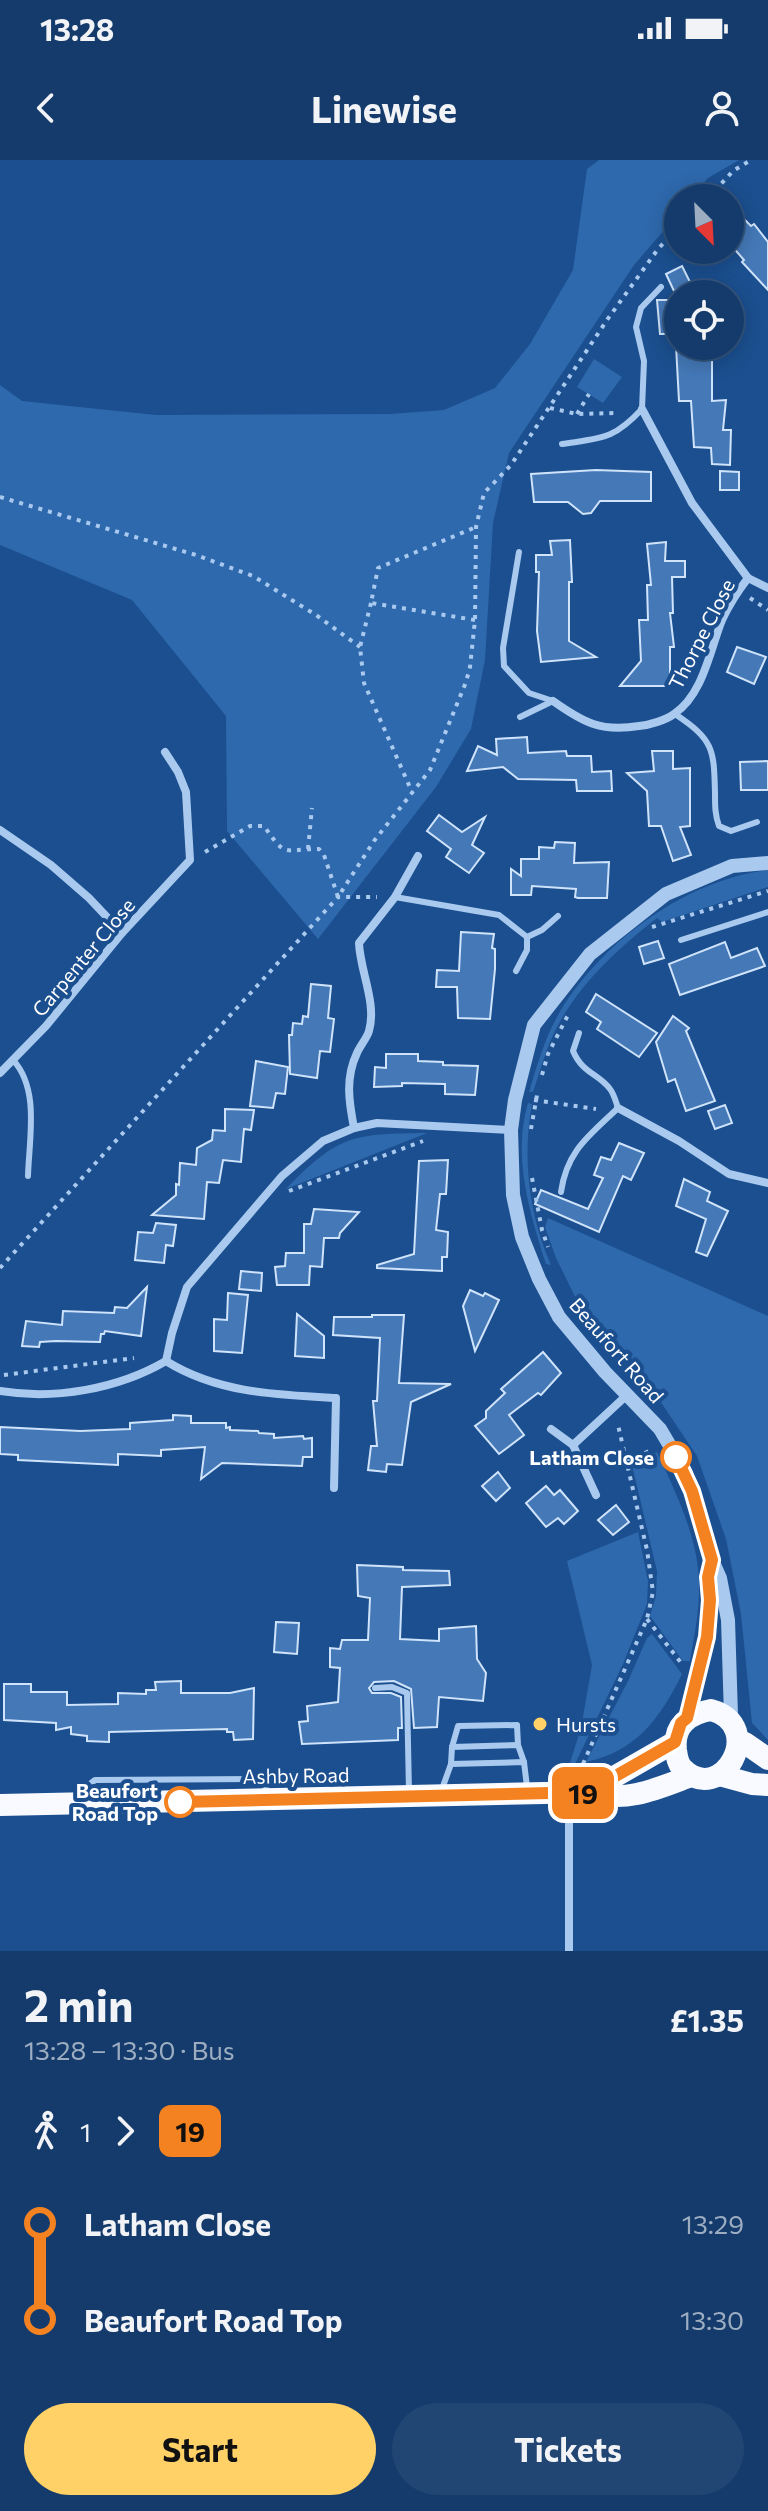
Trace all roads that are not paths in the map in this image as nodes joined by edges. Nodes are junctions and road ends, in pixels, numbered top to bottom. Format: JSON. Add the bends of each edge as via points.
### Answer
{"nodes":[{"id":1,"x":661,"y":287,"type":"dead end"},
{"id":2,"x":642,"y":409,"type":"junction"},
{"id":3,"x":562,"y":444,"type":"dead end"},
{"id":4,"x":519,"y":552,"type":"dead end"},
{"id":5,"x":748,"y":578,"type":"junction"},
{"id":6,"x":768,"y":588,"type":"edge"},
{"id":7,"x":553,"y":701,"type":"junction"},
{"id":8,"x":675,"y":714,"type":"junction"},
{"id":9,"x":520,"y":717,"type":"dead end"},
{"id":10,"x":165,"y":752,"type":"dead end"},
{"id":11,"x":757,"y":822,"type":"dead end"},
{"id":12,"x":0,"y":830,"type":"edge"},
{"id":13,"x":418,"y":856,"type":"dead end"},
{"id":14,"x":768,"y":863,"type":"edge"},
{"id":15,"x":395,"y":897,"type":"junction"},
{"id":16,"x":768,"y":912,"type":"edge"},
{"id":17,"x":558,"y":916,"type":"dead end"},
{"id":18,"x":122,"y":933,"type":"junction"},
{"id":19,"x":527,"y":937,"type":"junction"},
{"id":20,"x":681,"y":940,"type":"dead end"},
{"id":21,"x":516,"y":971,"type":"dead end"},
{"id":22,"x":579,"y":1033,"type":"dead end"},
{"id":23,"x":13,"y":1060,"type":"junction"},
{"id":24,"x":0,"y":1073,"type":"edge"},
{"id":25,"x":618,"y":1108,"type":"junction"},
{"id":26,"x":354,"y":1128,"type":"junction"},
{"id":27,"x":511,"y":1130,"type":"junction"},
{"id":28,"x":28,"y":1176,"type":"dead end"},
{"id":29,"x":768,"y":1183,"type":"edge"},
{"id":30,"x":561,"y":1192,"type":"dead end"},
{"id":31,"x":166,"y":1361,"type":"junction"},
{"id":32,"x":0,"y":1391,"type":"edge"},
{"id":33,"x":627,"y":1395,"type":"junction"},
{"id":34,"x":551,"y":1429,"type":"dead end"},
{"id":35,"x":573,"y":1445,"type":"junction"},
{"id":36,"x":334,"y":1488,"type":"dead end"},
{"id":37,"x":596,"y":1495,"type":"dead end"},
{"id":38,"x":712,"y":1560,"type":"junction"},
{"id":39,"x":375,"y":1688,"type":"dead end"},
{"id":40,"x":731,"y":1716,"type":"junction"},
{"id":41,"x":687,"y":1718,"type":"junction"},
{"id":42,"x":675,"y":1742,"type":"junction"},
{"id":43,"x":745,"y":1743,"type":"junction"},
{"id":44,"x":518,"y":1745,"type":"junction"},
{"id":45,"x":452,"y":1747,"type":"junction"},
{"id":46,"x":768,"y":1759,"type":"edge"},
{"id":47,"x":524,"y":1762,"type":"junction"},
{"id":48,"x":451,"y":1764,"type":"junction"},
{"id":49,"x":719,"y":1775,"type":"junction"},
{"id":50,"x":691,"y":1776,"type":"junction"},
{"id":51,"x":768,"y":1785,"type":"edge"},
{"id":52,"x":593,"y":1792,"type":"junction"},
{"id":53,"x":528,"y":1793,"type":"junction"},
{"id":54,"x":569,"y":1795,"type":"junction"},
{"id":55,"x":440,"y":1796,"type":"junction"},
{"id":56,"x":409,"y":1797,"type":"junction"},
{"id":57,"x":0,"y":1805,"type":"edge"},
{"id":58,"x":569,"y":1951,"type":"edge"}],
"edges":[{"from":1,"to":2,"type":"lane","via":[[641,308],[636,327],[644,361]]},
{"from":2,"to":3,"type":"lane","via":[[608,437]]},
{"from":2,"to":5,"type":"street","via":[[692,503]]},
{"from":4,"to":7,"type":"lane","via":[[504,666],[529,693]]},
{"from":5,"to":6,"type":"street"},
{"from":5,"to":8,"type":"street","name":"Thorpe Close","via":[[723,618],[695,690]]},
{"from":7,"to":8,"type":"street","name":"Thorpe Close","via":[[583,722],[613,730]]},
{"from":7,"to":9,"type":"lane"},
{"from":8,"to":11,"type":"lane","via":[[699,730],[714,754],[719,826],[731,831]]},
{"from":10,"to":18,"type":"street","name":"Carpenter Close","via":[[186,792],[190,860]]},
{"from":12,"to":18,"type":"street","via":[[51,865]]},
{"from":13,"to":15,"type":"street"},
{"from":14,"to":27,"type":"street","name":"Beaufort Road","via":[[732,866],[666,894],[590,954],[534,1025]]},
{"from":15,"to":19,"type":"lane","via":[[499,915]]},
{"from":15,"to":26,"type":"street","via":[[359,943],[370,998],[369,1030],[350,1075]]},
{"from":16,"to":20,"type":"lane"},
{"from":17,"to":19,"type":"lane"},
{"from":18,"to":23,"type":"street","name":"Carpenter Close"},
{"from":19,"to":21,"type":"lane","via":[[527,950]]},
{"from":22,"to":25,"type":"lane","via":[[573,1051],[577,1060],[610,1088]]},
{"from":23,"to":24,"type":"street","name":"Carpenter Close"},
{"from":23,"to":28,"type":"lane","via":[[22,1070],[30,1099]]},
{"from":25,"to":29,"type":"street","via":[[729,1174]]},
{"from":25,"to":30,"type":"lane","via":[[573,1152]]},
{"from":26,"to":27,"type":"street","via":[[377,1123]]},
{"from":26,"to":31,"type":"street","via":[[323,1141],[282,1176],[187,1287]]},
{"from":27,"to":33,"type":"street","name":"Beaufort Road","via":[[513,1195],[539,1279],[559,1317]]},
{"from":31,"to":32,"type":"street","via":[[104,1386],[44,1393]]},
{"from":31,"to":36,"type":"street","via":[[227,1387],[336,1398]]},
{"from":33,"to":35,"type":"street"},
{"from":33,"to":38,"type":"street","name":"Beaufort Road","via":[[660,1429],[686,1473]]},
{"from":34,"to":35,"type":"street"},
{"from":35,"to":37,"type":"street"},
{"from":38,"to":40,"type":"street","name":"Beaufort Road","via":[[728,1620]]},
{"from":38,"to":41,"type":"street","name":"Beaufort Road","via":[[707,1637]]},
{"from":39,"to":56,"type":"lane","via":[[407,1693]]},
{"from":40,"to":41,"type":"highway","via":[[711,1710]]},
{"from":40,"to":43,"type":"highway"},
{"from":41,"to":42,"type":"highway"},
{"from":42,"to":50,"type":"highway","via":[[678,1763]]},
{"from":42,"to":52,"type":"highway","name":"Ashby Road"},
{"from":43,"to":46,"type":"highway"},
{"from":43,"to":49,"type":"highway","via":[[737,1764]]},
{"from":44,"to":45,"type":"lane"},
{"from":44,"to":45,"type":"lane","via":[[517,1725],[471,1724],[458,1726]]},
{"from":44,"to":47,"type":"lane"},
{"from":45,"to":48,"type":"lane"},
{"from":47,"to":48,"type":"lane"},
{"from":47,"to":53,"type":"lane"},
{"from":48,"to":55,"type":"lane"},
{"from":49,"to":50,"type":"highway"},
{"from":49,"to":51,"type":"highway"},
{"from":50,"to":52,"type":"highway","name":"Ashby Road","via":[[625,1796],[608,1798]]},
{"from":52,"to":54,"type":"highway","name":"Ashby Road"},
{"from":53,"to":54,"type":"highway","name":"Ashby Road"},
{"from":53,"to":55,"type":"highway","name":"Ashby Road"},
{"from":54,"to":58,"type":"street"},
{"from":55,"to":56,"type":"highway","name":"Ashby Road"},
{"from":56,"to":57,"type":"highway","name":"Ashby Road"}]}
